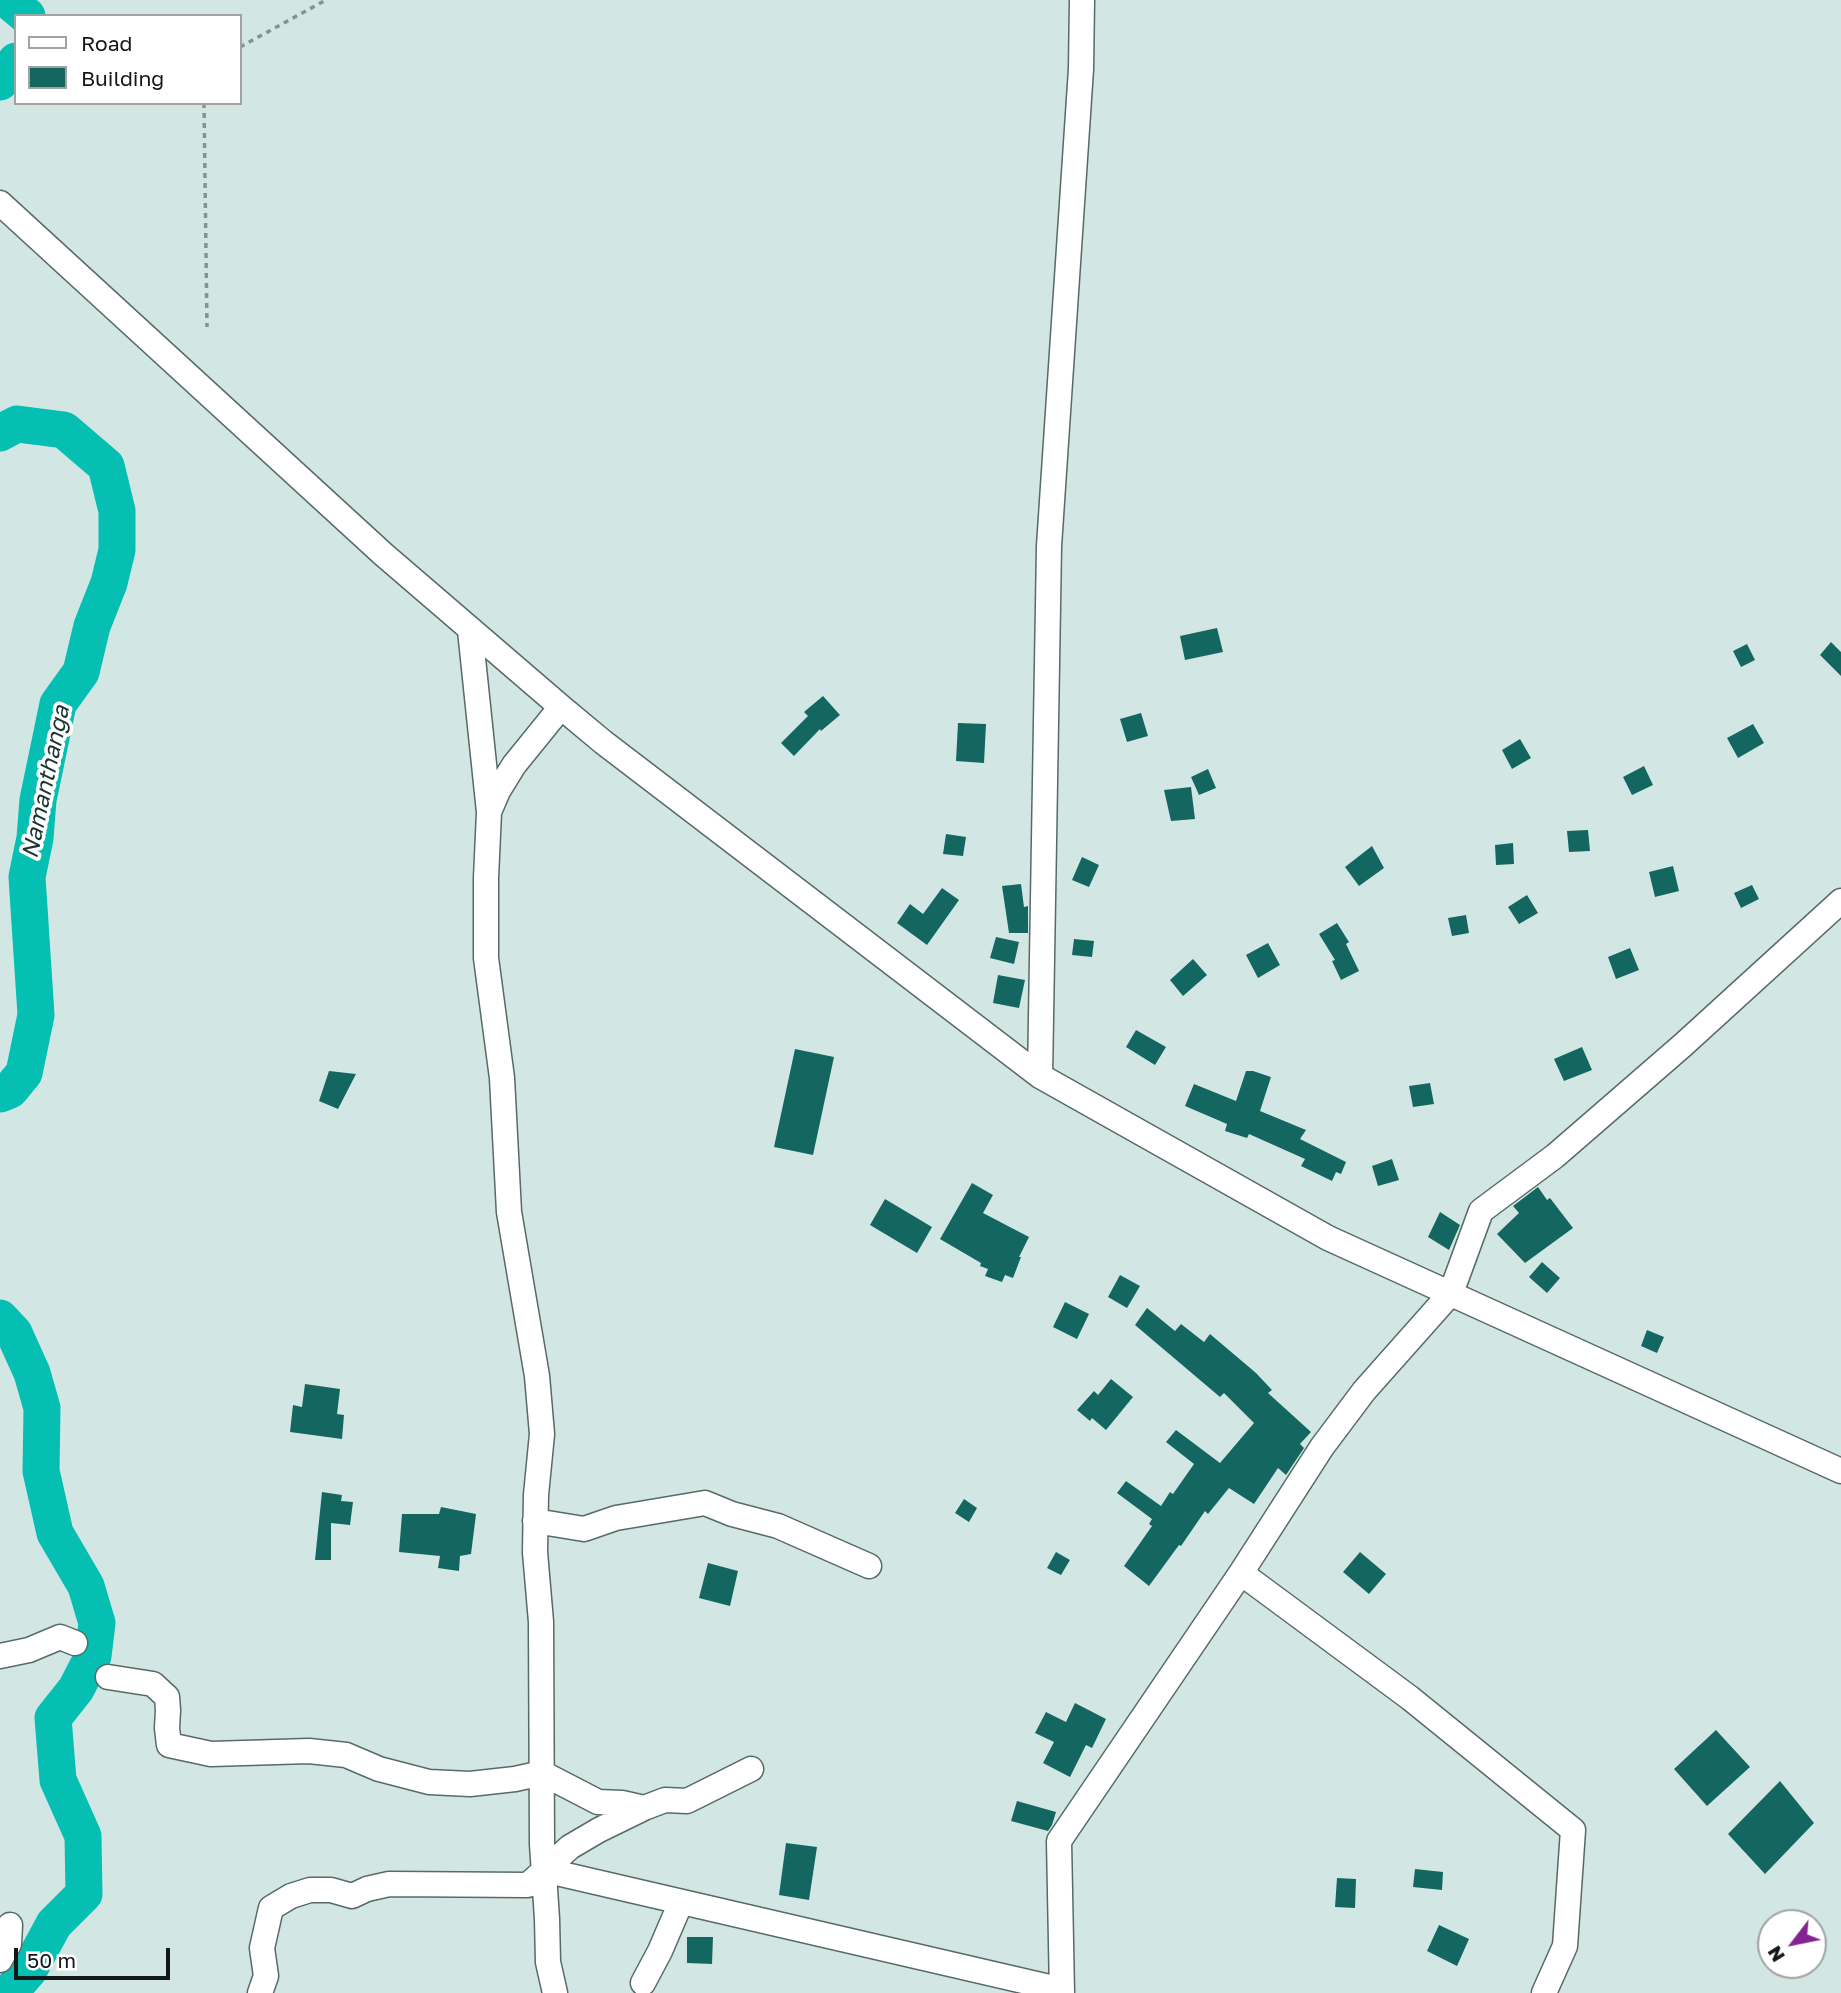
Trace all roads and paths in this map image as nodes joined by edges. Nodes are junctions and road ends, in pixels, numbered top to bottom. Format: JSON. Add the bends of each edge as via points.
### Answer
{"nodes":[{"id":1,"x":326,"y":0,"type":"edge"},
{"id":2,"x":1082,"y":0,"type":"edge"},
{"id":3,"x":242,"y":46,"type":"edge"},
{"id":4,"x":204,"y":105,"type":"edge"},
{"id":5,"x":5,"y":207,"type":"edge"},
{"id":6,"x":207,"y":327,"type":"dead end"},
{"id":7,"x":470,"y":630,"type":"junction"},
{"id":8,"x":561,"y":707,"type":"junction"},
{"id":9,"x":489,"y":812,"type":"junction"},
{"id":10,"x":1841,"y":901,"type":"edge"},
{"id":11,"x":1040,"y":1076,"type":"junction"},
{"id":12,"x":1451,"y":1293,"type":"junction"},
{"id":13,"x":1841,"y":1471,"type":"edge"},
{"id":14,"x":535,"y":1521,"type":"junction"},
{"id":15,"x":869,"y":1566,"type":"dead end"},
{"id":16,"x":1241,"y":1573,"type":"junction"},
{"id":17,"x":75,"y":1643,"type":"dead end"},
{"id":18,"x":0,"y":1656,"type":"edge"},
{"id":19,"x":108,"y":1677,"type":"dead end"},
{"id":20,"x":751,"y":1769,"type":"dead end"},
{"id":21,"x":542,"y":1773,"type":"junction"},
{"id":22,"x":645,"y":1808,"type":"junction"},
{"id":23,"x":544,"y":1870,"type":"junction"},
{"id":24,"x":681,"y":1902,"type":"junction"},
{"id":25,"x":10,"y":1926,"type":"dead end"},
{"id":26,"x":0,"y":1960,"type":"edge"},
{"id":27,"x":643,"y":1983,"type":"dead end"},
{"id":28,"x":1062,"y":1992,"type":"edge"},
{"id":29,"x":260,"y":1993,"type":"edge"},
{"id":30,"x":555,"y":1993,"type":"edge"},
{"id":31,"x":1544,"y":1993,"type":"edge"}],
"edges":[{"from":1,"to":3,"type":"path"},
{"from":2,"to":11,"type":"street","via":[[1049,546]]},
{"from":4,"to":6,"type":"path"},
{"from":5,"to":7,"type":"street"},
{"from":7,"to":8,"type":"street"},
{"from":7,"to":9,"type":"street"},
{"from":8,"to":9,"type":"street","via":[[514,765]]},
{"from":8,"to":11,"type":"street"},
{"from":9,"to":14,"type":"street","via":[[486,958],[502,1078],[509,1212],[537,1376],[541,1434]]},
{"from":10,"to":12,"type":"street","via":[[1555,1156],[1481,1211]]},
{"from":11,"to":12,"type":"street","via":[[1328,1238]]},
{"from":12,"to":13,"type":"street"},
{"from":12,"to":16,"type":"street","via":[[1357,1400]]},
{"from":14,"to":15,"type":"street","via":[[584,1529],[616,1518],[705,1503],[778,1526]]},
{"from":14,"to":21,"type":"street"},
{"from":16,"to":28,"type":"street","via":[[1059,1841]]},
{"from":16,"to":31,"type":"street","via":[[1410,1698],[1573,1830],[1565,1946]]},
{"from":17,"to":18,"type":"street","via":[[60,1637]]},
{"from":19,"to":21,"type":"street","via":[[153,1684],[167,1697],[169,1745],[211,1754],[309,1751],[346,1755],[429,1782],[470,1784]]},
{"from":20,"to":22,"type":"street","via":[[687,1801],[665,1800]]},
{"from":21,"to":22,"type":"street","via":[[598,1802]]},
{"from":21,"to":23,"type":"street"},
{"from":22,"to":23,"type":"street","via":[[589,1835]]},
{"from":23,"to":24,"type":"street"},
{"from":23,"to":29,"type":"street","via":[[528,1885],[389,1884],[352,1896],[310,1890],[291,1896],[271,1908],[262,1948],[266,1976]]},
{"from":23,"to":30,"type":"street","via":[[548,1962]]},
{"from":24,"to":27,"type":"street"},
{"from":24,"to":28,"type":"street"},
{"from":25,"to":26,"type":"street","via":[[9,1944]]}]}
